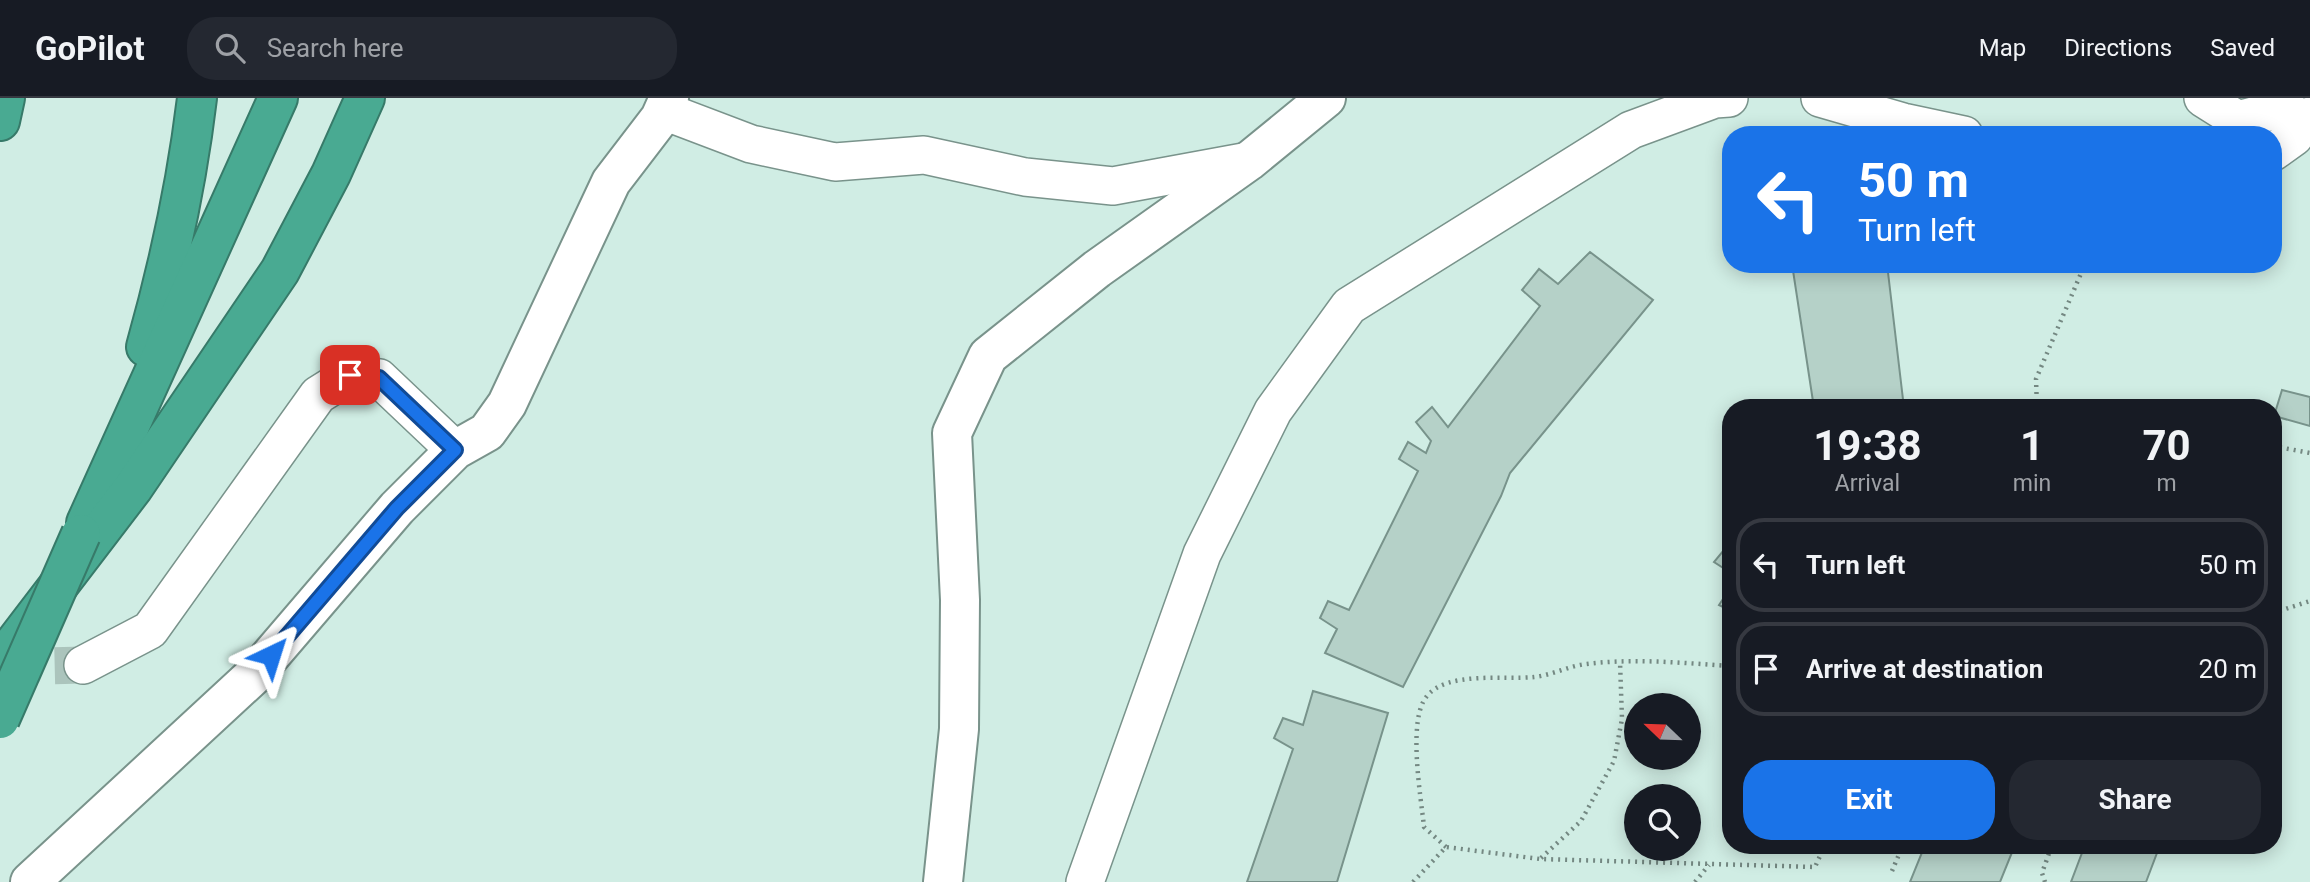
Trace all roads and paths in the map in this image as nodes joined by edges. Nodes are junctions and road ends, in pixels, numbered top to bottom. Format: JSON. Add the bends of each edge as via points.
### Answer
{"nodes":[{"id":1,"x":5,"y":98,"type":"edge"},
{"id":2,"x":197,"y":98,"type":"edge"},
{"id":3,"x":365,"y":98,"type":"edge"},
{"id":4,"x":1326,"y":98,"type":"edge"},
{"id":5,"x":1728,"y":98,"type":"edge"},
{"id":6,"x":1819,"y":98,"type":"edge"},
{"id":7,"x":2203,"y":98,"type":"edge"},
{"id":8,"x":2285,"y":98,"type":"edge"},
{"id":9,"x":277,"y":101,"type":"edge"},
{"id":10,"x":666,"y":105,"type":"edge"},
{"id":11,"x":2310,"y":116,"type":"edge"},
{"id":12,"x":0,"y":121,"type":"edge"},
{"id":13,"x":1922,"y":126,"type":"edge"},
{"id":14,"x":2282,"y":146,"type":"edge"},
{"id":15,"x":1249,"y":161,"type":"junction"},
{"id":16,"x":2081,"y":273,"type":"edge"},
{"id":17,"x":2037,"y":399,"type":"edge"},
{"id":18,"x":2282,"y":446,"type":"edge"},
{"id":19,"x":455,"y":450,"type":"junction"},
{"id":20,"x":2310,"y":453,"type":"edge"},
{"id":21,"x":81,"y":534,"type":"junction"},
{"id":22,"x":2310,"y":601,"type":"edge"},
{"id":23,"x":2282,"y":610,"type":"edge"},
{"id":24,"x":0,"y":662,"type":"edge"},
{"id":25,"x":1620,"y":662,"type":"junction"},
{"id":26,"x":1722,"y":665,"type":"edge"},
{"id":27,"x":83,"y":666,"type":"tunnel mouth"},
{"id":28,"x":0,"y":719,"type":"edge"},
{"id":29,"x":1446,"y":847,"type":"junction"},
{"id":30,"x":1821,"y":854,"type":"edge"},
{"id":31,"x":1899,"y":854,"type":"edge"},
{"id":32,"x":2049,"y":854,"type":"edge"},
{"id":33,"x":1540,"y":859,"type":"junction"},
{"id":34,"x":1709,"y":864,"type":"junction"},
{"id":35,"x":1892,"y":871,"type":"dead end"},
{"id":36,"x":30,"y":882,"type":"edge"},
{"id":37,"x":943,"y":882,"type":"edge"},
{"id":38,"x":1085,"y":882,"type":"edge"},
{"id":39,"x":1413,"y":882,"type":"edge"},
{"id":40,"x":1695,"y":882,"type":"edge"},
{"id":41,"x":2045,"y":882,"type":"edge"}],
"edges":[{"from":1,"to":12,"type":"highway"},
{"from":2,"to":21,"type":"highway","via":[[172,248],[133,392]]},
{"from":3,"to":24,"type":"highway","via":[[280,271],[133,488]]},
{"from":4,"to":15,"type":"street"},
{"from":5,"to":38,"type":"street","via":[[1631,130],[1349,306],[1273,411],[1202,554]]},
{"from":6,"to":13,"type":"street"},
{"from":7,"to":8,"type":"street","via":[[2238,120],[2276,110]]},
{"from":9,"to":21,"type":"highway"},
{"from":10,"to":15,"type":"street","via":[[751,145],[835,162],[924,156],[1025,177],[1113,186]]},
{"from":10,"to":19,"type":"street","via":[[611,182],[508,404],[487,432]]},
{"from":11,"to":14,"type":"street"},
{"from":15,"to":37,"type":"street","via":[[1097,269],[988,356],[952,433],[960,729]]},
{"from":16,"to":17,"type":"path","via":[[2036,379]]},
{"from":18,"to":20,"type":"path"},
{"from":19,"to":27,"type":"street","via":[[379,378],[350,375],[318,394],[150,630]]},
{"from":19,"to":36,"type":"street","via":[[397,508],[253,676]]},
{"from":21,"to":28,"type":"highway","bridge":true},
{"from":22,"to":23,"type":"path"},
{"from":25,"to":26,"type":"path"},
{"from":25,"to":29,"type":"path","via":[[1584,664],[1537,677],[1441,684],[1426,697],[1417,717],[1424,827]]},
{"from":25,"to":33,"type":"path","via":[[1622,719],[1614,761],[1581,821]]},
{"from":29,"to":33,"type":"path"},
{"from":29,"to":39,"type":"path"},
{"from":30,"to":34,"type":"path","via":[[1815,867]]},
{"from":31,"to":35,"type":"path"},
{"from":32,"to":41,"type":"path","via":[[2042,873]]},
{"from":33,"to":34,"type":"path"},
{"from":34,"to":40,"type":"path"}]}
